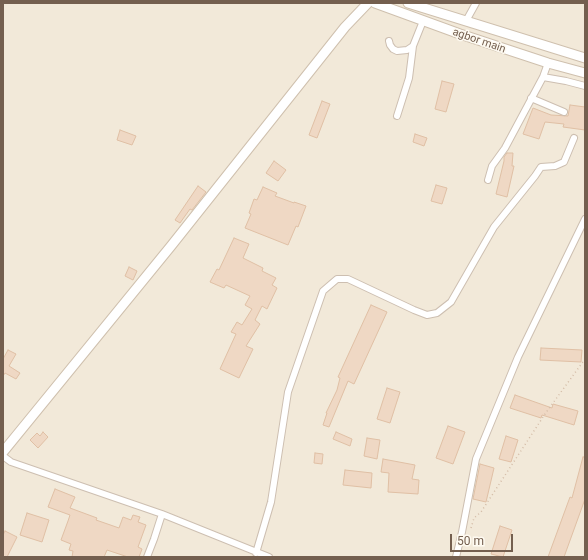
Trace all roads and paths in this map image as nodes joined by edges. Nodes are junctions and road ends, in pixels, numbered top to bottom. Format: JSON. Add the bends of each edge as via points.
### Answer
{"nodes":[{"id":1,"x":368,"y":3,"type":"edge"},
{"id":2,"x":375,"y":3,"type":"edge"},
{"id":3,"x":408,"y":3,"type":"edge"},
{"id":4,"x":476,"y":3,"type":"edge"},
{"id":5,"x":423,"y":21,"type":"junction"},
{"id":6,"x":466,"y":21,"type":"junction"},
{"id":7,"x":389,"y":41,"type":"dead end"},
{"id":8,"x":413,"y":46,"type":"junction"},
{"id":9,"x":585,"y":58,"type":"edge"},
{"id":10,"x":548,"y":64,"type":"junction"},
{"id":11,"x":585,"y":73,"type":"edge"},
{"id":12,"x":543,"y":77,"type":"junction"},
{"id":13,"x":585,"y":86,"type":"edge"},
{"id":14,"x":531,"y":98,"type":"junction"},
{"id":15,"x":564,"y":112,"type":"dead end"},
{"id":16,"x":397,"y":116,"type":"dead end"},
{"id":17,"x":574,"y":138,"type":"dead end"},
{"id":18,"x":488,"y":180,"type":"dead end"},
{"id":19,"x":585,"y":219,"type":"edge"},
{"id":20,"x":585,"y":359,"type":"edge"},
{"id":21,"x":3,"y":452,"type":"edge"},
{"id":22,"x":3,"y":456,"type":"edge"},
{"id":23,"x":162,"y":514,"type":"junction"},
{"id":24,"x":462,"y":532,"type":"junction"},
{"id":25,"x":256,"y":553,"type":"junction"},
{"id":26,"x":147,"y":557,"type":"edge"},
{"id":27,"x":269,"y":557,"type":"edge"},
{"id":28,"x":456,"y":557,"type":"edge"}],
"edges":[{"from":1,"to":21,"type":"street","via":[[341,33]]},
{"from":2,"to":5,"type":"street","name":"agbor main"},
{"from":3,"to":6,"type":"street","name":"agbor main"},
{"from":4,"to":6,"type":"street"},
{"from":5,"to":8,"type":"street"},
{"from":5,"to":10,"type":"street","name":"agbor main"},
{"from":6,"to":9,"type":"street","name":"agbor main"},
{"from":7,"to":8,"type":"street","via":[[393,49],[398,51]]},
{"from":8,"to":16,"type":"street","via":[[410,78]]},
{"from":10,"to":11,"type":"street","name":"agbor main"},
{"from":10,"to":12,"type":"street"},
{"from":12,"to":13,"type":"street"},
{"from":12,"to":14,"type":"street"},
{"from":14,"to":15,"type":"street"},
{"from":14,"to":18,"type":"street","via":[[506,148],[492,166]]},
{"from":17,"to":25,"type":"street","via":[[564,162],[555,166],[541,166],[494,227],[451,302],[437,313],[428,315],[414,310],[348,279],[337,279],[323,291],[288,392],[271,502]]},
{"from":19,"to":24,"type":"street","via":[[518,357],[476,459]]},
{"from":20,"to":24,"type":"path","via":[[545,414],[481,512],[474,518],[468,534]]},
{"from":22,"to":23,"type":"street","via":[[11,462]]},
{"from":23,"to":25,"type":"street"},
{"from":23,"to":26,"type":"street"},
{"from":24,"to":28,"type":"street"},
{"from":25,"to":27,"type":"street"}]}
